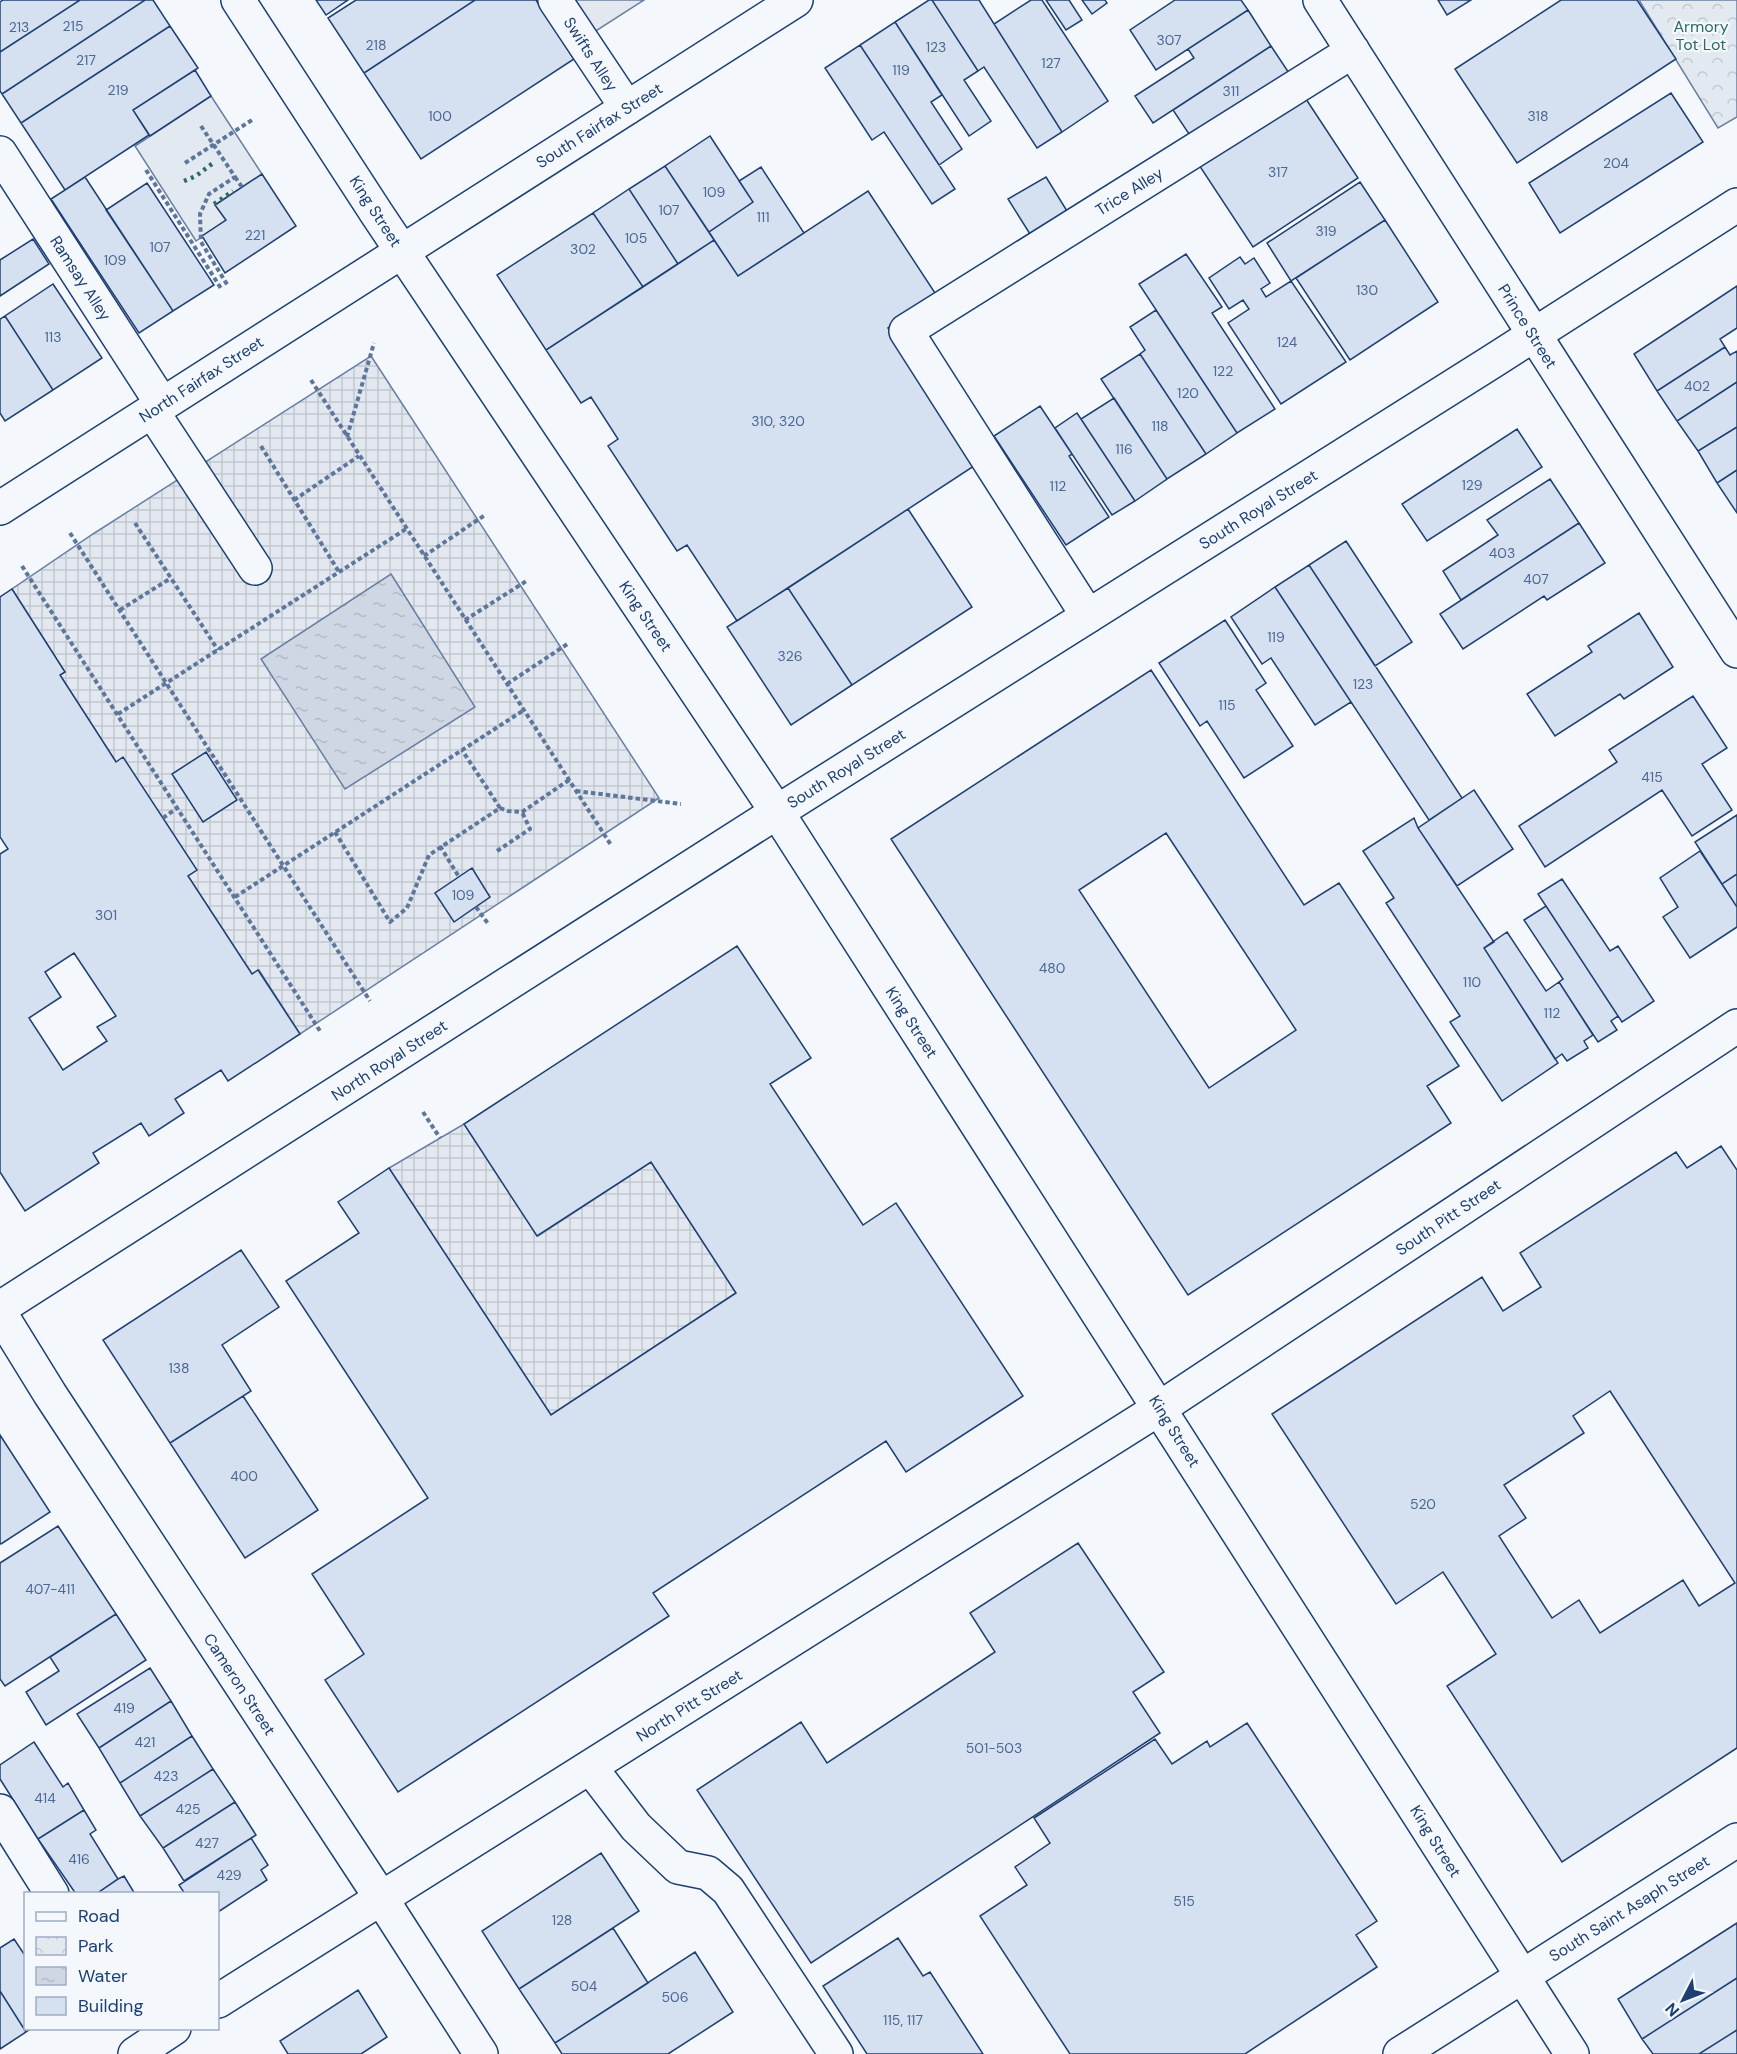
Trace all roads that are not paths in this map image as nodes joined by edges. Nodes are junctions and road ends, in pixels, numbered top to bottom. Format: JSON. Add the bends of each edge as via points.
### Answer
{"nodes":[{"id":1,"x":238,"y":0,"type":"edge"},
{"id":2,"x":555,"y":0,"type":"edge"},
{"id":3,"x":796,"y":0,"type":"edge"},
{"id":4,"x":1320,"y":0,"type":"edge"},
{"id":5,"x":1353,"y":51,"type":"junction"},
{"id":6,"x":627,"y":108,"type":"junction"},
{"id":7,"x":0,"y":153,"type":"edge"},
{"id":8,"x":1737,"y":205,"type":"edge"},
{"id":9,"x":402,"y":251,"type":"junction"},
{"id":10,"x":1533,"y":335,"type":"junction"},
{"id":11,"x":157,"y":408,"type":"junction"},
{"id":12,"x":0,"y":508,"type":"edge"},
{"id":13,"x":255,"y":568,"type":"dead end"},
{"id":14,"x":1088,"y":616,"type":"junction"},
{"id":15,"x":1737,"y":651,"type":"edge"},
{"id":16,"x":777,"y":812,"type":"junction"},
{"id":17,"x":1737,"y":1026,"type":"edge"},
{"id":18,"x":0,"y":1308,"type":"edge"},
{"id":19,"x":0,"y":1313,"type":"edge"},
{"id":20,"x":1160,"y":1408,"type":"junction"},
{"id":21,"x":590,"y":1767,"type":"junction"},
{"id":22,"x":0,"y":1811,"type":"edge"},
{"id":23,"x":1737,"y":1840,"type":"edge"},
{"id":24,"x":51,"y":1892,"type":"edge"},
{"id":25,"x":381,"y":1898,"type":"junction"},
{"id":26,"x":1522,"y":1977,"type":"junction"},
{"id":27,"x":219,"y":2000,"type":"edge"},
{"id":28,"x":481,"y":2054,"type":"edge"},
{"id":29,"x":836,"y":2054,"type":"edge"},
{"id":30,"x":1400,"y":2054,"type":"edge"},
{"id":31,"x":1572,"y":2054,"type":"edge"}],
"edges":[{"from":1,"to":9,"type":"street","name":"King Street"},
{"from":2,"to":6,"type":"street","name":"Swifts Alley"},
{"from":3,"to":6,"type":"street","name":"South Fairfax Street"},
{"from":4,"to":5,"type":"street","name":"Prince Street"},
{"from":5,"to":10,"type":"street","name":"Prince Street"},
{"from":5,"to":14,"type":"street","name":"Trice Alley","via":[[906,331]]},
{"from":6,"to":9,"type":"street","name":"South Fairfax Street"},
{"from":7,"to":11,"type":"street","name":"Ramsay Alley"},
{"from":8,"to":10,"type":"street","name":"South Royal Street"},
{"from":9,"to":11,"type":"street","name":"North Fairfax Street"},
{"from":9,"to":16,"type":"street","name":"King Street"},
{"from":10,"to":14,"type":"street","name":"South Royal Street"},
{"from":10,"to":15,"type":"street","name":"Prince Street"},
{"from":11,"to":12,"type":"street","name":"North Fairfax Street"},
{"from":11,"to":13,"type":"street","name":"Ramsay Alley"},
{"from":14,"to":16,"type":"street","name":"South Royal Street"},
{"from":16,"to":18,"type":"street","name":"North Royal Street"},
{"from":16,"to":20,"type":"street","name":"King Street"},
{"from":17,"to":20,"type":"street","name":"South Pitt Street"},
{"from":19,"to":25,"type":"street","name":"Cameron Street"},
{"from":20,"to":21,"type":"street","name":"North Pitt Street"},
{"from":20,"to":26,"type":"street","name":"King Street"},
{"from":21,"to":25,"type":"street","name":"North Pitt Street"},
{"from":21,"to":29,"type":"street","via":[[636,1827],[678,1867],[708,1874],[728,1890]]},
{"from":22,"to":24,"type":"street"},
{"from":23,"to":26,"type":"street","name":"South Saint Asaph Street"},
{"from":25,"to":27,"type":"street","name":"North Pitt Street"},
{"from":25,"to":28,"type":"street","name":"Cameron Street"},
{"from":26,"to":30,"type":"street","name":"South Saint Asaph Street"},
{"from":26,"to":31,"type":"street","name":"King Street"}]}
